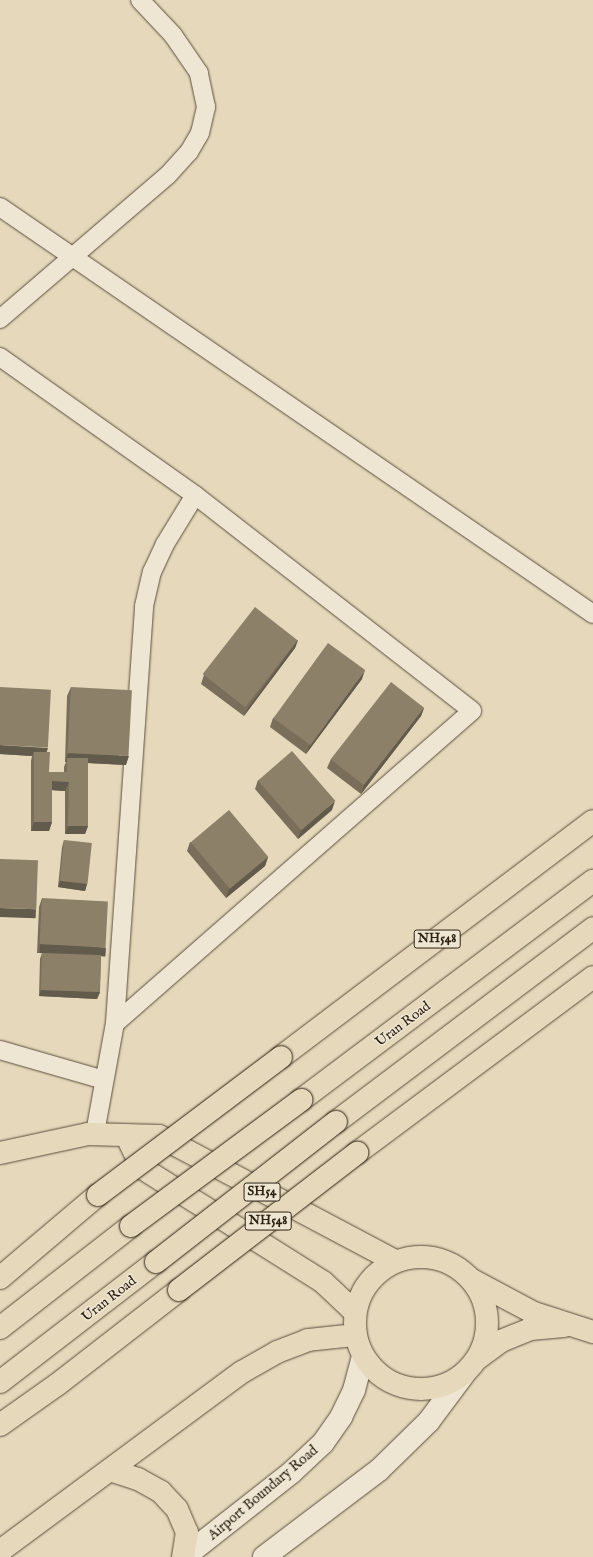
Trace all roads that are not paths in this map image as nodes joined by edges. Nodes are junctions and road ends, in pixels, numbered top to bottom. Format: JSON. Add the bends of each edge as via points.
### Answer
{"nodes":[{"id":1,"x":140,"y":0,"type":"edge"},
{"id":2,"x":0,"y":207,"type":"edge"},
{"id":3,"x":73,"y":257,"type":"junction"},
{"id":4,"x":0,"y":319,"type":"edge"},
{"id":5,"x":0,"y":357,"type":"edge"},
{"id":6,"x":195,"y":495,"type":"junction"},
{"id":7,"x":593,"y":614,"type":"edge"},
{"id":8,"x":593,"y":820,"type":"edge"},
{"id":9,"x":593,"y":881,"type":"edge"},
{"id":10,"x":593,"y":928,"type":"edge"},
{"id":11,"x":593,"y":977,"type":"edge"},
{"id":12,"x":115,"y":1023,"type":"junction"},
{"id":13,"x":0,"y":1050,"type":"edge"},
{"id":14,"x":104,"y":1080,"type":"junction"},
{"id":15,"x":95,"y":1133,"type":"junction"},
{"id":16,"x":126,"y":1136,"type":"junction"},
{"id":17,"x":0,"y":1153,"type":"edge"},
{"id":18,"x":395,"y":1261,"type":"junction"},
{"id":19,"x":0,"y":1278,"type":"edge"},
{"id":20,"x":472,"y":1280,"type":"junction"},
{"id":21,"x":355,"y":1312,"type":"junction"},
{"id":22,"x":0,"y":1328,"type":"edge"},
{"id":23,"x":583,"y":1329,"type":"edge"},
{"id":24,"x":355,"y":1335,"type":"junction"},
{"id":25,"x":363,"y":1357,"type":"junction"},
{"id":26,"x":471,"y":1366,"type":"junction"},
{"id":27,"x":0,"y":1382,"type":"edge"},
{"id":28,"x":0,"y":1424,"type":"edge"},
{"id":29,"x":110,"y":1470,"type":"junction"},
{"id":30,"x":0,"y":1551,"type":"edge"},
{"id":31,"x":184,"y":1557,"type":"edge"},
{"id":32,"x":264,"y":1557,"type":"edge"}],
"edges":[{"from":1,"to":3,"type":"street","via":[[173,35],[199,73],[206,107],[200,133],[189,152],[168,175]]},
{"from":2,"to":3,"type":"street"},
{"from":3,"to":4,"type":"street"},
{"from":3,"to":7,"type":"street"},
{"from":5,"to":6,"type":"street"},
{"from":6,"to":12,"type":"street","via":[[159,558],[144,606]]},
{"from":6,"to":12,"type":"street","via":[[472,711]]},
{"from":8,"to":19,"type":"main road","number":"NH548","bridge":true,"via":[[98,1196]]},
{"from":9,"to":22,"type":"main road","name":"Uran Road","bridge":true,"via":[[131,1226]]},
{"from":10,"to":27,"type":"main road","name":"Uran Road","number":"NH548","bridge":true,"via":[[336,1122]]},
{"from":11,"to":28,"type":"main road","number":"NH548","bridge":true,"via":[[358,1152],[58,1384]]},
{"from":12,"to":14,"type":"street"},
{"from":13,"to":14,"type":"street"},
{"from":14,"to":15,"type":"street"},
{"from":15,"to":16,"type":"main road","number":"SH54"},
{"from":15,"to":17,"type":"main road","number":"SH54"},
{"from":16,"to":18,"type":"main road","number":"SH54","via":[[159,1136]]},
{"from":16,"to":21,"type":"main road","via":[[142,1168],[323,1282]]},
{"from":18,"to":20,"type":"main road","via":[[416,1256],[437,1258],[456,1266]]},
{"from":18,"to":21,"type":"main road","via":[[377,1272],[363,1290]]},
{"from":20,"to":23,"type":"main road","via":[[534,1313]]},
{"from":20,"to":26,"type":"main road","via":[[483,1297],[488,1318],[486,1339]]},
{"from":21,"to":24,"type":"main road"},
{"from":23,"to":26,"type":"main road","via":[[530,1329],[502,1341]]},
{"from":24,"to":25,"type":"main road"},
{"from":24,"to":29,"type":"main road","via":[[308,1340],[276,1352],[242,1372]]},
{"from":25,"to":26,"type":"main road","via":[[378,1374],[399,1386],[421,1390],[444,1386]]},
{"from":25,"to":31,"type":"street","name":"Airport Boundary Road","via":[[354,1390],[341,1417],[323,1443],[292,1472]]},
{"from":26,"to":32,"type":"street","via":[[429,1421],[379,1470]]},
{"from":29,"to":30,"type":"main road"},
{"from":29,"to":31,"type":"main road","via":[[138,1479],[161,1492],[177,1509],[187,1532]]}]}
